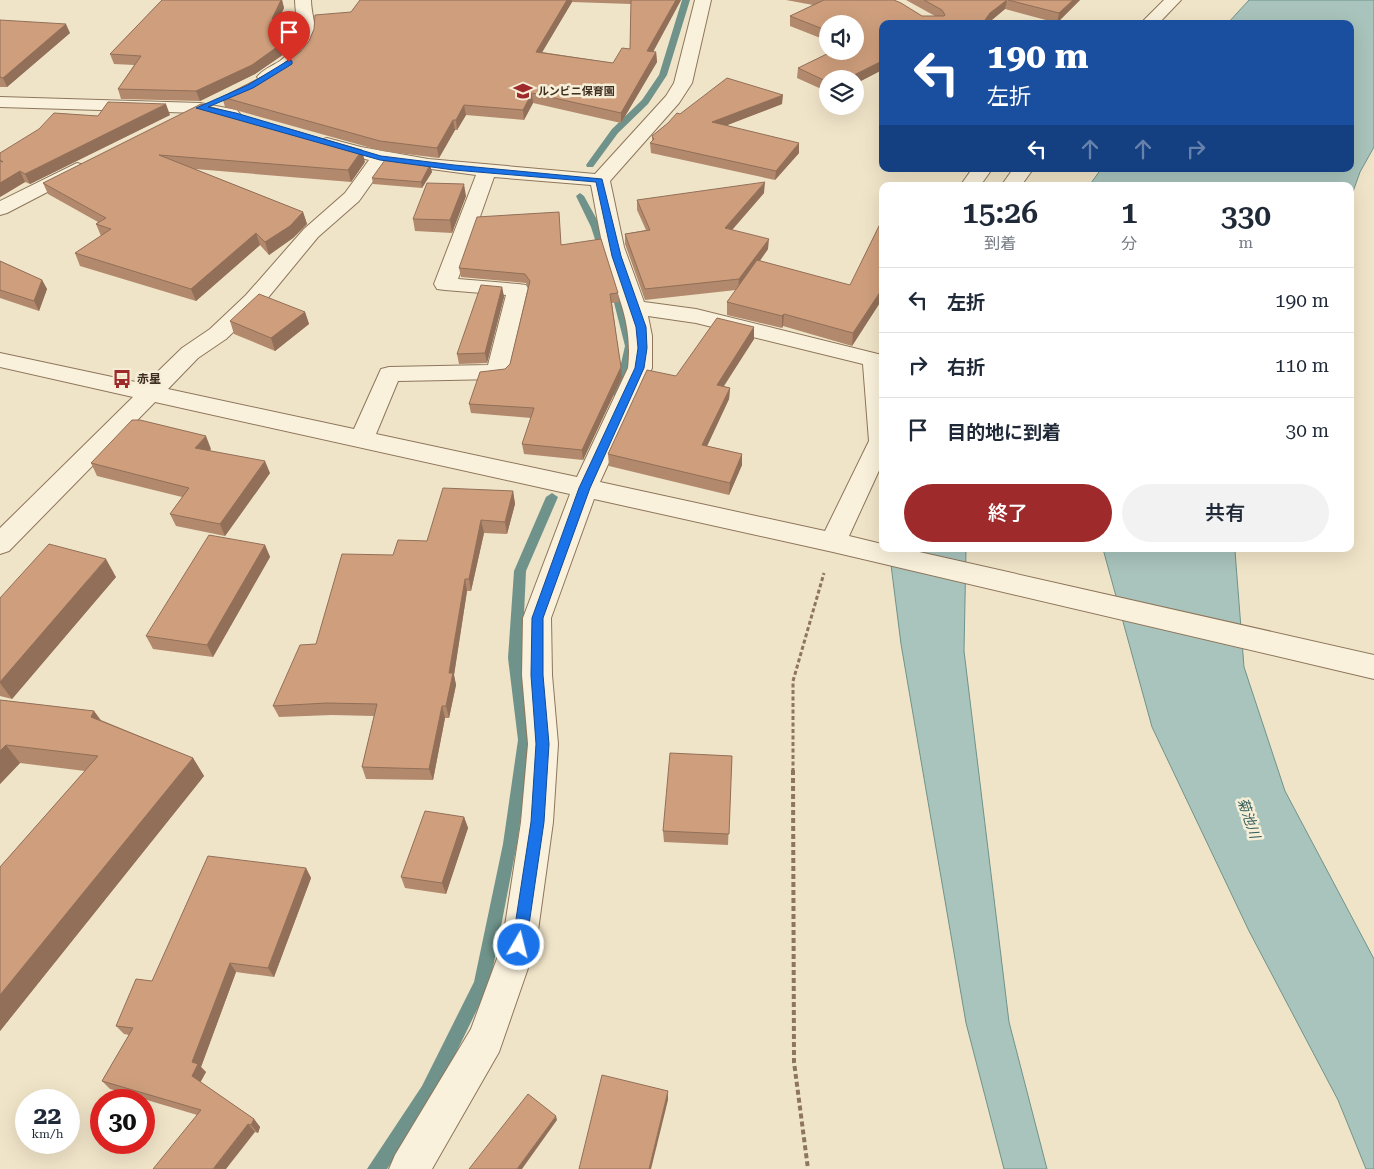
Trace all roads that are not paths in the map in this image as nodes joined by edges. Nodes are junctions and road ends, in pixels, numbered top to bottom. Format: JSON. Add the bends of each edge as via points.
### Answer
{"nodes":[{"id":1,"x":704,"y":0,"type":"edge"},
{"id":2,"x":1173,"y":0,"type":"edge"},
{"id":3,"x":297,"y":1,"type":"edge"},
{"id":4,"x":1152,"y":20,"type":"edge"},
{"id":5,"x":250,"y":87,"type":"edge"},
{"id":6,"x":225,"y":97,"type":"edge"},
{"id":7,"x":0,"y":102,"type":"edge"},
{"id":8,"x":200,"y":108,"type":"junction"},
{"id":9,"x":250,"y":120,"type":"edge"},
{"id":10,"x":163,"y":126,"type":"edge"},
{"id":11,"x":311,"y":139,"type":"edge"},
{"id":12,"x":380,"y":158,"type":"junction"},
{"id":13,"x":95,"y":160,"type":"edge"},
{"id":14,"x":487,"y":170,"type":"junction"},
{"id":15,"x":600,"y":180,"type":"junction"},
{"id":16,"x":0,"y":209,"type":"edge"},
{"id":17,"x":636,"y":308,"type":"junction"},
{"id":18,"x":878,"y":351,"type":"edge"},
{"id":19,"x":0,"y":360,"type":"edge"},
{"id":20,"x":879,"y":374,"type":"edge"},
{"id":21,"x":149,"y":393,"type":"junction"},
{"id":22,"x":361,"y":440,"type":"junction"},
{"id":23,"x":879,"y":447,"type":"edge"},
{"id":24,"x":585,"y":488,"type":"junction"},
{"id":25,"x":833,"y":542,"type":"junction"},
{"id":26,"x":0,"y":544,"type":"edge"},
{"id":27,"x":1374,"y":668,"type":"edge"},
{"id":28,"x":409,"y":1169,"type":"edge"}],
"edges":[{"from":1,"to":15,"type":"street","via":[[683,83],[673,99]]},
{"from":2,"to":4,"type":"street"},
{"from":3,"to":5,"type":"street","via":[[306,32],[304,44],[289,62]]},
{"from":6,"to":8,"type":"street"},
{"from":7,"to":8,"type":"street"},
{"from":8,"to":9,"type":"street"},
{"from":8,"to":10,"type":"street"},
{"from":11,"to":12,"type":"street"},
{"from":12,"to":14,"type":"street"},
{"from":12,"to":21,"type":"street","via":[[352,197],[311,233],[254,300],[218,334],[190,353]]},
{"from":13,"to":16,"type":"street"},
{"from":14,"to":15,"type":"street"},
{"from":14,"to":22,"type":"street","via":[[445,284],[518,290],[498,372],[388,374]]},
{"from":15,"to":17,"type":"street","via":[[616,256]]},
{"from":17,"to":18,"type":"street","via":[[696,316]]},
{"from":17,"to":24,"type":"street","via":[[643,348],[640,368]]},
{"from":18,"to":20,"type":"street"},
{"from":19,"to":21,"type":"street"},
{"from":21,"to":22,"type":"street"},
{"from":21,"to":26,"type":"street"},
{"from":22,"to":24,"type":"street"},
{"from":23,"to":25,"type":"street"},
{"from":24,"to":25,"type":"street"},
{"from":24,"to":28,"type":"street","via":[[537,618],[537,675],[543,744],[537,822],[519,945],[486,1039]]},
{"from":25,"to":27,"type":"street"}]}
